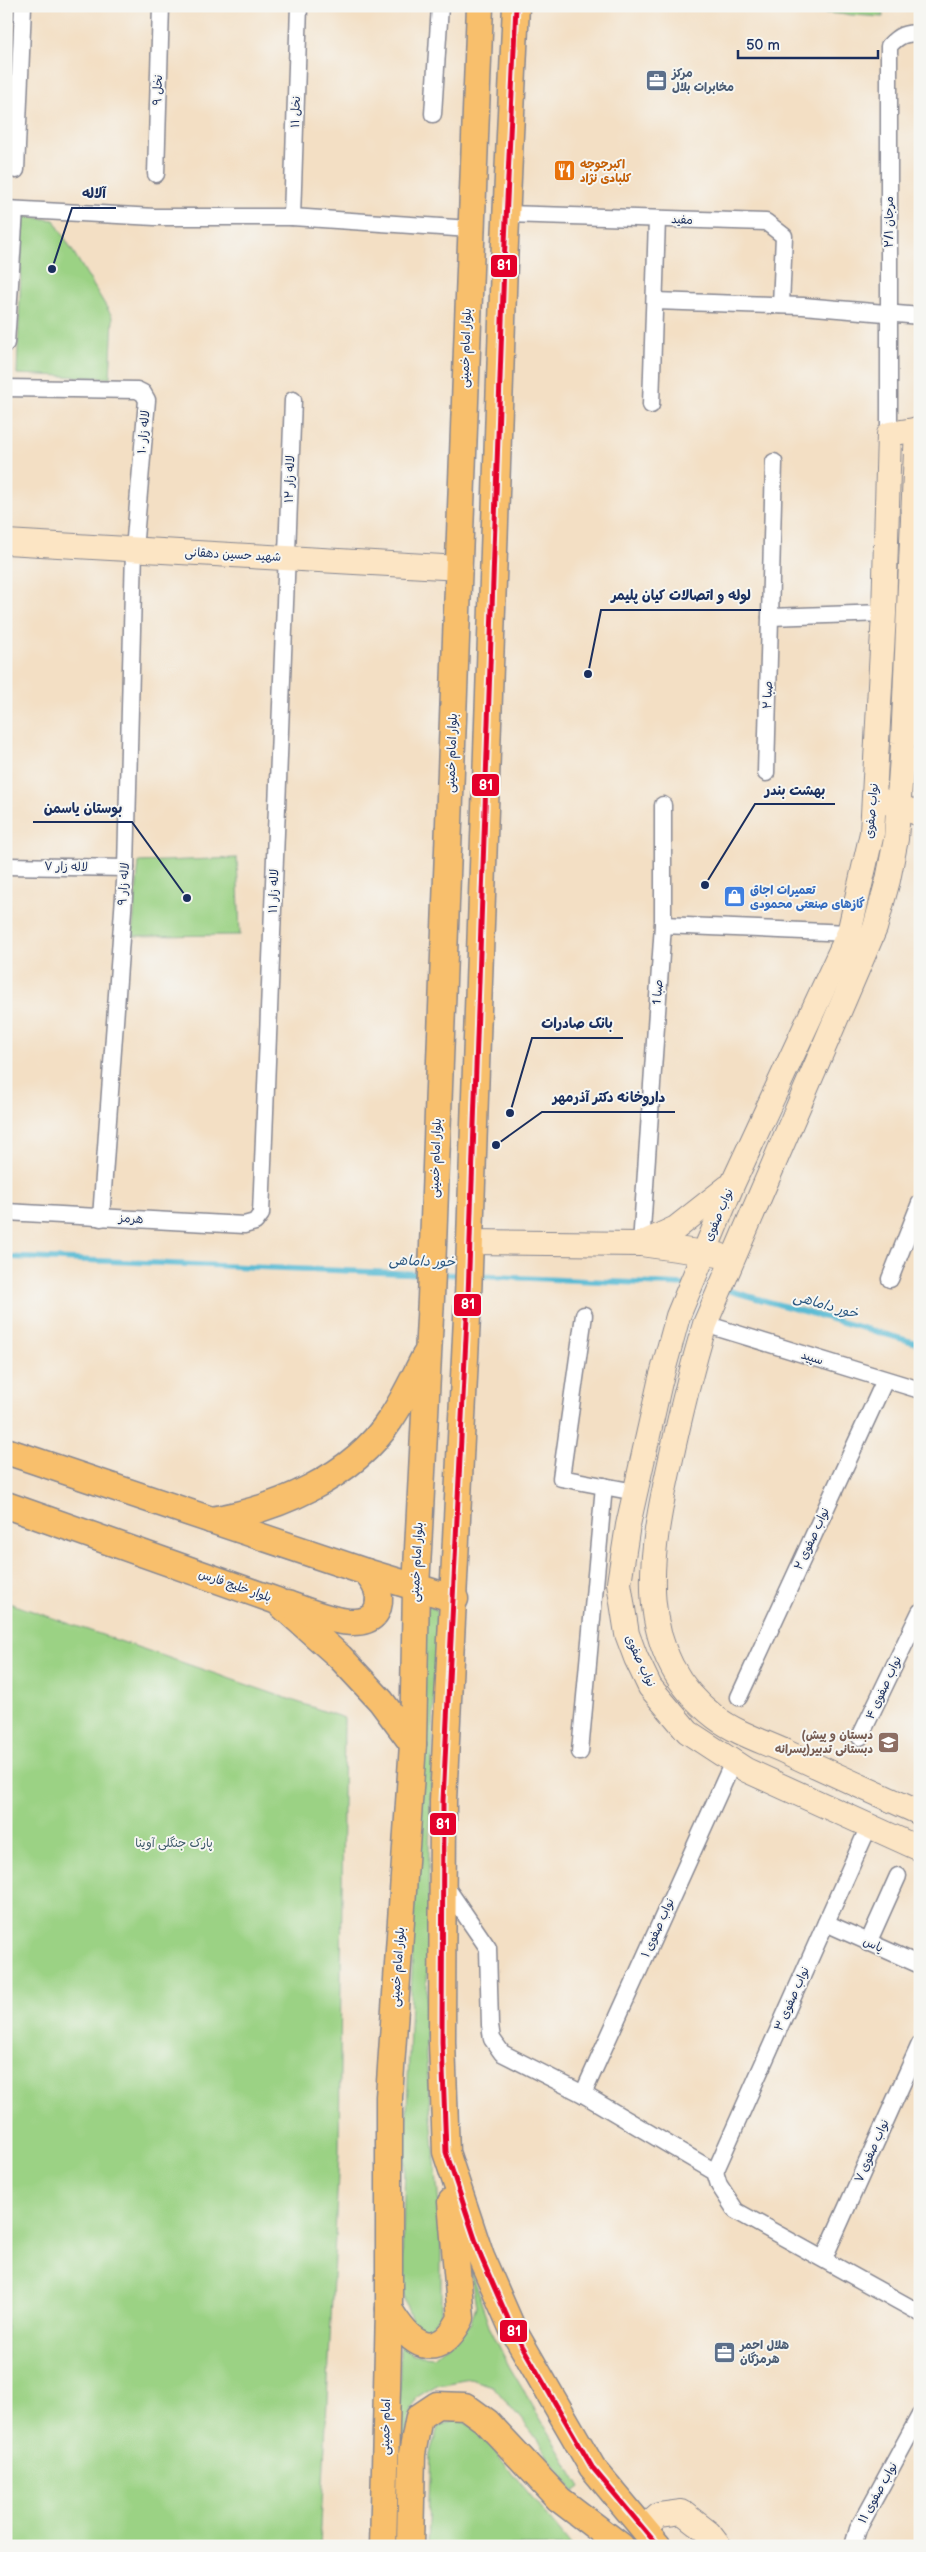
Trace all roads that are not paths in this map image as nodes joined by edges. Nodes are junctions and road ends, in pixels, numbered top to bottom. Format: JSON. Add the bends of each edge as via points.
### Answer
{"nodes":[{"id":1,"x":23,"y":6,"type":"edge"},
{"id":2,"x":161,"y":6,"type":"edge"},
{"id":3,"x":299,"y":6,"type":"edge"},
{"id":4,"x":440,"y":6,"type":"edge"},
{"id":5,"x":480,"y":6,"type":"edge"},
{"id":6,"x":516,"y":6,"type":"edge"},
{"id":7,"x":920,"y":33,"type":"edge"},
{"id":8,"x":433,"y":114,"type":"dead end"},
{"id":9,"x":16,"y":170,"type":"dead end"},
{"id":10,"x":156,"y":174,"type":"dead end"},
{"id":11,"x":10,"y":210,"type":"edge"},
{"id":12,"x":506,"y":214,"type":"junction"},
{"id":13,"x":292,"y":217,"type":"junction"},
{"id":14,"x":657,"y":219,"type":"junction"},
{"id":15,"x":470,"y":229,"type":"junction"},
{"id":16,"x":654,"y":301,"type":"junction"},
{"id":17,"x":781,"y":305,"type":"junction"},
{"id":18,"x":888,"y":314,"type":"junction"},
{"id":19,"x":920,"y":316,"type":"edge"},
{"id":20,"x":6,"y":344,"type":"edge"},
{"id":21,"x":6,"y":388,"type":"edge"},
{"id":22,"x":293,"y":400,"type":"dead end"},
{"id":23,"x":651,"y":406,"type":"dead end"},
{"id":24,"x":918,"y":429,"type":"edge"},
{"id":25,"x":889,"y":434,"type":"junction"},
{"id":26,"x":918,"y":454,"type":"edge"},
{"id":27,"x":888,"y":460,"type":"junction"},
{"id":28,"x":774,"y":462,"type":"dead end"},
{"id":29,"x":6,"y":542,"type":"edge"},
{"id":30,"x":134,"y":550,"type":"junction"},
{"id":31,"x":288,"y":558,"type":"junction"},
{"id":32,"x":460,"y":568,"type":"junction"},
{"id":33,"x":884,"y":613,"type":"junction"},
{"id":34,"x":770,"y":617,"type":"junction"},
{"id":35,"x":766,"y":773,"type":"dead end"},
{"id":36,"x":874,"y":798,"type":"junction"},
{"id":37,"x":663,"y":805,"type":"dead end"},
{"id":38,"x":909,"y":810,"type":"edge"},
{"id":39,"x":6,"y":866,"type":"edge"},
{"id":40,"x":126,"y":868,"type":"junction"},
{"id":41,"x":663,"y":925,"type":"junction"},
{"id":42,"x":849,"y":933,"type":"junction"},
{"id":43,"x":733,"y":1183,"type":"junction"},
{"id":44,"x":920,"y":1204,"type":"edge"},
{"id":45,"x":6,"y":1212,"type":"edge"},
{"id":46,"x":101,"y":1218,"type":"junction"},
{"id":47,"x":255,"y":1222,"type":"joint"},
{"id":48,"x":641,"y":1244,"type":"junction"},
{"id":49,"x":468,"y":1249,"type":"junction"},
{"id":50,"x":701,"y":1257,"type":"junction"},
{"id":51,"x":732,"y":1263,"type":"junction"},
{"id":52,"x":890,"y":1279,"type":"dead end"},
{"id":53,"x":680,"y":1310,"type":"junction"},
{"id":54,"x":584,"y":1315,"type":"dead end"},
{"id":55,"x":708,"y":1316,"type":"junction"},
{"id":56,"x":428,"y":1351,"type":"junction"},
{"id":57,"x":885,"y":1380,"type":"junction"},
{"id":58,"x":920,"y":1390,"type":"edge"},
{"id":59,"x":6,"y":1451,"type":"edge"},
{"id":60,"x":604,"y":1486,"type":"junction"},
{"id":61,"x":635,"y":1492,"type":"junction"},
{"id":62,"x":6,"y":1505,"type":"edge"},
{"id":63,"x":210,"y":1520,"type":"junction"},
{"id":64,"x":366,"y":1572,"type":"junction"},
{"id":65,"x":416,"y":1588,"type":"junction"},
{"id":66,"x":454,"y":1599,"type":"junction"},
{"id":67,"x":277,"y":1601,"type":"junction"},
{"id":68,"x":920,"y":1612,"type":"edge"},
{"id":69,"x":739,"y":1697,"type":"dead end"},
{"id":70,"x":860,"y":1737,"type":"dead end"},
{"id":71,"x":413,"y":1744,"type":"junction"},
{"id":72,"x":580,"y":1752,"type":"dead end"},
{"id":73,"x":733,"y":1762,"type":"junction"},
{"id":74,"x":882,"y":1796,"type":"junction"},
{"id":75,"x":920,"y":1813,"type":"edge"},
{"id":76,"x":869,"y":1826,"type":"junction"},
{"id":77,"x":920,"y":1850,"type":"edge"},
{"id":78,"x":898,"y":1876,"type":"dead end"},
{"id":79,"x":444,"y":1883,"type":"junction"},
{"id":80,"x":826,"y":1924,"type":"junction"},
{"id":81,"x":868,"y":1943,"type":"junction"},
{"id":82,"x":920,"y":1965,"type":"edge"},
{"id":83,"x":920,"y":2044,"type":"edge"},
{"id":84,"x":582,"y":2094,"type":"junction"},
{"id":85,"x":446,"y":2152,"type":"junction"},
{"id":86,"x":715,"y":2172,"type":"junction"},
{"id":87,"x":824,"y":2258,"type":"junction"},
{"id":88,"x":389,"y":2309,"type":"junction"},
{"id":89,"x":920,"y":2313,"type":"edge"},
{"id":90,"x":920,"y":2415,"type":"edge"},
{"id":91,"x":651,"y":2537,"type":"edge"},
{"id":92,"x":383,"y":2546,"type":"edge"},
{"id":93,"x":410,"y":2546,"type":"edge"},
{"id":94,"x":621,"y":2546,"type":"edge"},
{"id":95,"x":719,"y":2546,"type":"edge"},
{"id":96,"x":853,"y":2546,"type":"edge"}],
"edges":[{"from":1,"to":9,"type":"street"},
{"from":2,"to":10,"type":"street","name":"نخل ۹"},
{"from":3,"to":13,"type":"street","name":"نخل ۱۱"},
{"from":4,"to":8,"type":"street"},
{"from":5,"to":15,"type":"main road","name":"بلوار امام خمینی"},
{"from":6,"to":12,"type":"main road"},
{"from":7,"to":18,"type":"street","name":"مرجان ۲/۱","via":[[898,36],[889,46]]},
{"from":11,"to":13,"type":"street","via":[[155,217]]},
{"from":11,"to":20,"type":"street"},
{"from":12,"to":14,"type":"street","name":"مفید"},
{"from":12,"to":49,"type":"main road"},
{"from":13,"to":15,"type":"street"},
{"from":14,"to":16,"type":"street"},
{"from":14,"to":17,"type":"street","name":"مفید","via":[[766,222],[784,236]]},
{"from":15,"to":32,"type":"main road","name":"بلوار امام خمینی"},
{"from":16,"to":17,"type":"street"},
{"from":16,"to":23,"type":"street"},
{"from":17,"to":18,"type":"street"},
{"from":18,"to":19,"type":"street"},
{"from":18,"to":25,"type":"street","name":"مرجان ۲/۱"},
{"from":21,"to":30,"type":"street","name":"لاله زار ۱۰","via":[[137,390],[143,393],[147,400]]},
{"from":22,"to":31,"type":"street","name":"لاله زار ۱۲"},
{"from":24,"to":25,"type":"street"},
{"from":24,"to":26,"type":"street","name":"نواب صفوی"},
{"from":25,"to":27,"type":"street","name":"نواب صفوی"},
{"from":26,"to":27,"type":"street"},
{"from":26,"to":38,"type":"street","name":"نواب صفوی"},
{"from":27,"to":33,"type":"street","name":"نواب صفوی"},
{"from":28,"to":34,"type":"street","name":"صبا ۲"},
{"from":29,"to":30,"type":"street","name":"شهید حسین دهقانی"},
{"from":30,"to":31,"type":"street","name":"شهید حسین دهقانی"},
{"from":30,"to":40,"type":"street","name":"لاله زار ۹"},
{"from":31,"to":32,"type":"street","name":"شهید حسین دهقانی"},
{"from":31,"to":47,"type":"street","name":"لاله زار ۱۱","via":[[261,1214]]},
{"from":32,"to":56,"type":"main road","name":"بلوار امام خمینی"},
{"from":33,"to":34,"type":"street"},
{"from":33,"to":36,"type":"street","name":"نواب صفوی"},
{"from":34,"to":35,"type":"street","name":"صبا ۲"},
{"from":36,"to":38,"type":"street"},
{"from":36,"to":42,"type":"street","name":"نواب صفوی","via":[[872,833]]},
{"from":37,"to":41,"type":"street","name":"صبا 1"},
{"from":38,"to":51,"type":"street","name":"نواب صفوی","via":[[896,839],[875,928]]},
{"from":39,"to":40,"type":"street","name":"لاله زار ۷"},
{"from":40,"to":46,"type":"street","name":"لاله زار ۹"},
{"from":41,"to":42,"type":"street"},
{"from":41,"to":48,"type":"street","name":"صبا 1"},
{"from":42,"to":43,"type":"street","name":"نواب صفوی"},
{"from":43,"to":48,"type":"street","via":[[676,1228]]},
{"from":43,"to":50,"type":"street","name":"نواب صفوی"},
{"from":44,"to":52,"type":"street"},
{"from":45,"to":46,"type":"street","name":"هرمز"},
{"from":46,"to":47,"type":"street","name":"هرمز","via":[[244,1225]]},
{"from":48,"to":49,"type":"street"},
{"from":48,"to":50,"type":"street"},
{"from":49,"to":66,"type":"main road"},
{"from":50,"to":51,"type":"street"},
{"from":50,"to":53,"type":"street","name":"نواب صفوی"},
{"from":51,"to":55,"type":"street","name":"نواب صفوی"},
{"from":53,"to":55,"type":"street"},
{"from":53,"to":61,"type":"street","name":"نواب صفوی"},
{"from":54,"to":60,"type":"street","via":[[561,1478]]},
{"from":55,"to":57,"type":"street","name":"سپید"},
{"from":55,"to":74,"type":"street","name":"نواب صفوی","via":[[687,1386],[656,1529],[652,1580],[663,1649],[691,1694],[716,1718]]},
{"from":56,"to":63,"type":"main road","via":[[390,1421],[356,1458],[328,1478],[264,1509]]},
{"from":56,"to":65,"type":"main road","name":"بلوار امام خمینی"},
{"from":57,"to":58,"type":"street","name":"سپید"},
{"from":57,"to":69,"type":"street","name":"نواب صفوی ۲"},
{"from":59,"to":63,"type":"main road"},
{"from":60,"to":61,"type":"street"},
{"from":60,"to":72,"type":"street"},
{"from":61,"to":73,"type":"street","name":"نواب صفوی","via":[[619,1583],[627,1634],[650,1687],[668,1710],[688,1732]]},
{"from":62,"to":67,"type":"main road","name":"بلوار خلیج فارس"},
{"from":63,"to":64,"type":"main road"},
{"from":64,"to":65,"type":"main road"},
{"from":64,"to":67,"type":"main road","via":[[378,1589],[379,1604],[373,1616],[360,1623]]},
{"from":65,"to":66,"type":"main road"},
{"from":65,"to":71,"type":"main road","name":"بلوار امام خمینی"},
{"from":66,"to":79,"type":"main road","via":[[443,1801]]},
{"from":67,"to":71,"type":"main road","name":"بلوار خلیج فارس","via":[[340,1657],[381,1701]]},
{"from":68,"to":70,"type":"street","name":"نواب صفوی ۴"},
{"from":71,"to":88,"type":"main road","name":"بلوار امام خمینی","via":[[389,2097]]},
{"from":73,"to":76,"type":"street","name":"نواب صفوی"},
{"from":73,"to":84,"type":"street","name":"نواب صفوی ۱"},
{"from":74,"to":75,"type":"street","name":"نواب صفوی"},
{"from":74,"to":76,"type":"street"},
{"from":76,"to":77,"type":"street","name":"نواب صفوی"},
{"from":76,"to":80,"type":"street","name":"نواب صفوی ۳"},
{"from":78,"to":81,"type":"street"},
{"from":79,"to":84,"type":"street","via":[[488,1948],[492,2039],[502,2053]]},
{"from":79,"to":85,"type":"main road","via":[[442,2042]]},
{"from":80,"to":81,"type":"street","name":"یاس"},
{"from":80,"to":86,"type":"street","name":"نواب صفوی ۳"},
{"from":81,"to":82,"type":"street","name":"یاس"},
{"from":83,"to":87,"type":"street","name":"نواب صفوی ۷"},
{"from":84,"to":86,"type":"street"},
{"from":85,"to":88,"type":"main road","via":[[461,2318],[453,2334],[440,2345],[420,2344],[409,2337]]},
{"from":85,"to":91,"type":"main road","via":[[481,2257],[513,2330],[592,2467]]},
{"from":86,"to":87,"type":"street","via":[[719,2185],[736,2211]]},
{"from":87,"to":89,"type":"street"},
{"from":88,"to":92,"type":"main road","name":"امام خمینی"},
{"from":90,"to":96,"type":"street","name":"نواب صفوی ۱۱","via":[[858,2529]]},
{"from":91,"to":95,"type":"street","via":[[659,2515],[682,2512],[709,2533]]},
{"from":93,"to":94,"type":"main road","via":[[412,2454],[419,2417],[438,2404],[465,2406],[487,2422],[559,2499]]}]}
